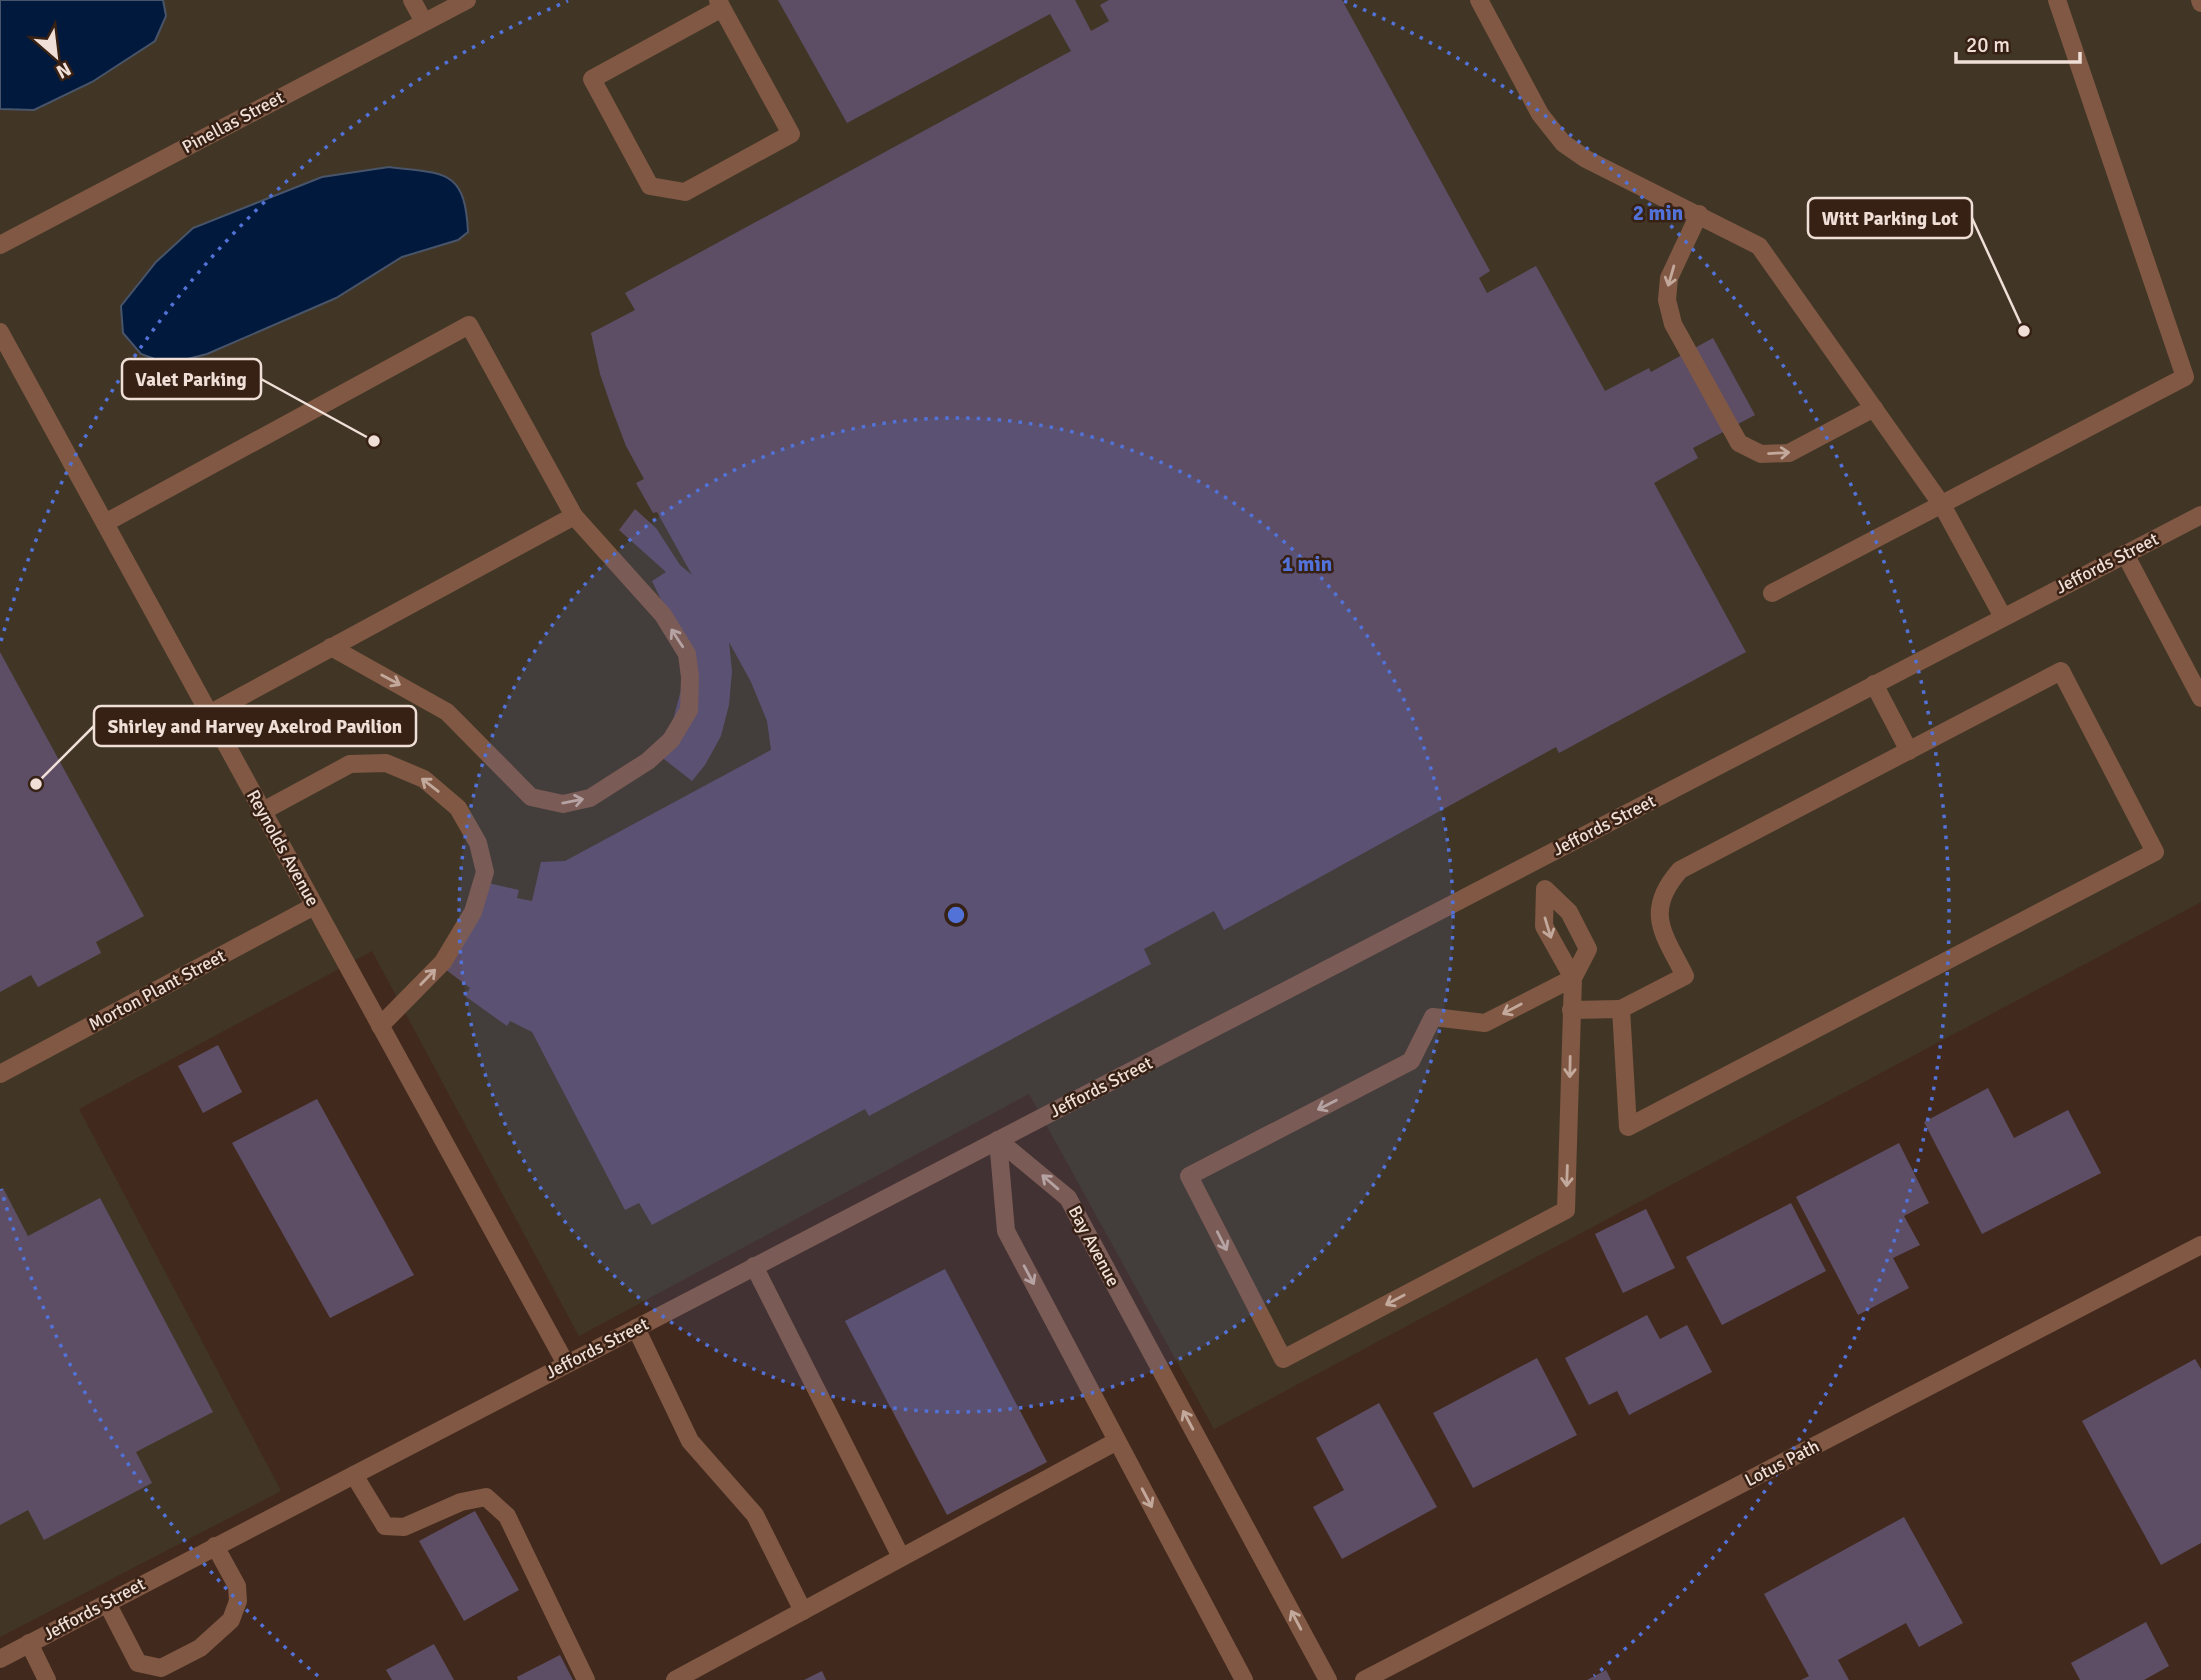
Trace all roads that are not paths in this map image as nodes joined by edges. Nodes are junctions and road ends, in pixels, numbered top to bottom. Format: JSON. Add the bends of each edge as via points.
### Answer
{"nodes":[{"id":1,"x":412,"y":0,"type":"edge"},
{"id":2,"x":467,"y":0,"type":"edge"},
{"id":3,"x":1479,"y":0,"type":"edge"},
{"id":4,"x":2057,"y":0,"type":"edge"},
{"id":5,"x":720,"y":4,"type":"edge"},
{"id":6,"x":424,"y":22,"type":"junction"},
{"id":7,"x":1699,"y":214,"type":"junction"},
{"id":8,"x":0,"y":245,"type":"edge"},
{"id":9,"x":0,"y":332,"type":"edge"},
{"id":10,"x":1874,"y":408,"type":"junction"},
{"id":11,"x":1942,"y":505,"type":"junction"},
{"id":12,"x":2201,"y":514,"type":"edge"},
{"id":13,"x":574,"y":516,"type":"junction"},
{"id":14,"x":105,"y":523,"type":"junction"},
{"id":15,"x":2125,"y":554,"type":"junction"},
{"id":16,"x":1772,"y":593,"type":"dead end"},
{"id":17,"x":2003,"y":617,"type":"junction"},
{"id":18,"x":331,"y":647,"type":"junction"},
{"id":19,"x":1874,"y":684,"type":"junction"},
{"id":20,"x":2201,"y":698,"type":"edge"},
{"id":21,"x":209,"y":714,"type":"junction"},
{"id":22,"x":1909,"y":751,"type":"junction"},
{"id":23,"x":262,"y":811,"type":"junction"},
{"id":24,"x":1530,"y":863,"type":"junction"},
{"id":25,"x":1545,"y":889,"type":"junction"},
{"id":26,"x":314,"y":906,"type":"junction"},
{"id":27,"x":1573,"y":978,"type":"junction"},
{"id":28,"x":1621,"y":1009,"type":"junction"},
{"id":29,"x":1572,"y":1010,"type":"junction"},
{"id":30,"x":380,"y":1026,"type":"junction"},
{"id":31,"x":0,"y":1074,"type":"edge"},
{"id":32,"x":999,"y":1140,"type":"junction"},
{"id":33,"x":2201,"y":1245,"type":"edge"},
{"id":34,"x":754,"y":1266,"type":"junction"},
{"id":35,"x":636,"y":1328,"type":"junction"},
{"id":36,"x":566,"y":1364,"type":"junction"},
{"id":37,"x":1117,"y":1441,"type":"junction"},
{"id":38,"x":354,"y":1475,"type":"junction"},
{"id":39,"x":215,"y":1546,"type":"junction"},
{"id":40,"x":901,"y":1557,"type":"junction"},
{"id":41,"x":107,"y":1603,"type":"junction"},
{"id":42,"x":803,"y":1611,"type":"junction"},
{"id":43,"x":29,"y":1643,"type":"junction"},
{"id":44,"x":0,"y":1658,"type":"edge"},
{"id":45,"x":47,"y":1680,"type":"edge"},
{"id":46,"x":586,"y":1680,"type":"edge"},
{"id":47,"x":674,"y":1680,"type":"edge"},
{"id":48,"x":1244,"y":1680,"type":"edge"},
{"id":49,"x":1328,"y":1680,"type":"edge"},
{"id":50,"x":1364,"y":1680,"type":"edge"}],
"edges":[{"from":1,"to":6,"type":"street"},
{"from":2,"to":6,"type":"street","name":"Pinellas Street"},
{"from":3,"to":7,"type":"street","via":[[1539,114],[1563,143],[1586,159]]},
{"from":4,"to":11,"type":"street","via":[[2185,377]]},
{"from":5,"to":5,"type":"street","via":[[791,134],[685,192],[650,186],[592,79]]},
{"from":6,"to":8,"type":"street","name":"Pinellas Street"},
{"from":7,"to":10,"type":"street","via":[[1759,246]]},
{"from":7,"to":10,"type":"street","one_way":true,"via":[[1669,278],[1667,300],[1673,324],[1739,443],[1761,454],[1789,453]]},
{"from":9,"to":14,"type":"street","name":"Reynolds Avenue"},
{"from":10,"to":11,"type":"street"},
{"from":11,"to":16,"type":"street"},
{"from":11,"to":17,"type":"street"},
{"from":12,"to":15,"type":"street","name":"Jeffords Street"},
{"from":13,"to":14,"type":"street","via":[[469,325]]},
{"from":13,"to":18,"type":"street"},
{"from":18,"to":13,"type":"street","one_way":true,"via":[[447,712],[531,797],[563,804],[590,798],[648,761],[671,740],[689,710],[690,677],[687,654],[663,615]]},
{"from":14,"to":21,"type":"street","name":"Reynolds Avenue"},
{"from":15,"to":17,"type":"street","name":"Jeffords Street"},
{"from":15,"to":20,"type":"street"},
{"from":17,"to":19,"type":"street","name":"Jeffords Street"},
{"from":18,"to":21,"type":"street"},
{"from":19,"to":22,"type":"street"},
{"from":19,"to":24,"type":"street","name":"Jeffords Street"},
{"from":21,"to":23,"type":"street","name":"Reynolds Avenue"},
{"from":22,"to":28,"type":"street","via":[[1680,870],[1666,886],[1659,912],[1662,931],[1685,976]]},
{"from":22,"to":28,"type":"street","via":[[2061,671],[2155,852],[1628,1127]]},
{"from":23,"to":26,"type":"street","name":"Reynolds Avenue"},
{"from":30,"to":23,"type":"street","one_way":true,"via":[[443,962],[473,912],[485,872],[478,843],[458,808],[424,779],[386,763],[350,764]]},
{"from":24,"to":25,"type":"street"},
{"from":24,"to":32,"type":"street","name":"Jeffords Street"},
{"from":25,"to":27,"type":"street","one_way":true,"via":[[1544,926]]},
{"from":25,"to":27,"type":"street","via":[[1569,912],[1588,948]]},
{"from":26,"to":30,"type":"street","name":"Reynolds Avenue"},
{"from":26,"to":31,"type":"street","name":"Morton Plant Street"},
{"from":27,"to":29,"type":"street"},
{"from":27,"to":29,"type":"street","via":[[1485,1023],[1433,1017],[1411,1061],[1189,1176],[1283,1359],[1566,1210]]},
{"from":28,"to":29,"type":"street"},
{"from":30,"to":36,"type":"street","name":"Reynolds Avenue"},
{"from":32,"to":34,"type":"street","name":"Jeffords Street"},
{"from":32,"to":37,"type":"street","one_way":true,"via":[[1006,1231]]},
{"from":49,"to":32,"type":"street","name":"Bay Avenue","one_way":true,"via":[[1068,1198]]},
{"from":33,"to":50,"type":"street","name":"Lotus Path"},
{"from":34,"to":35,"type":"street","name":"Jeffords Street"},
{"from":34,"to":40,"type":"street"},
{"from":35,"to":36,"type":"street","name":"Jeffords Street"},
{"from":35,"to":42,"type":"street","via":[[690,1441],[755,1515]]},
{"from":36,"to":38,"type":"street","name":"Jeffords Street"},
{"from":37,"to":40,"type":"street"},
{"from":37,"to":48,"type":"street","one_way":true},
{"from":38,"to":39,"type":"street","name":"Jeffords Street"},
{"from":38,"to":46,"type":"street","via":[[385,1526],[404,1527],[461,1502],[486,1497],[507,1516]]},
{"from":39,"to":41,"type":"street","name":"Jeffords Street"},
{"from":39,"to":41,"type":"street","via":[[237,1586],[238,1601],[231,1620],[200,1648],[161,1668],[138,1663]]},
{"from":40,"to":42,"type":"street"},
{"from":41,"to":43,"type":"street","name":"Jeffords Street"},
{"from":42,"to":47,"type":"street"},
{"from":43,"to":44,"type":"street","name":"Jeffords Street"},
{"from":43,"to":45,"type":"street"}]}
